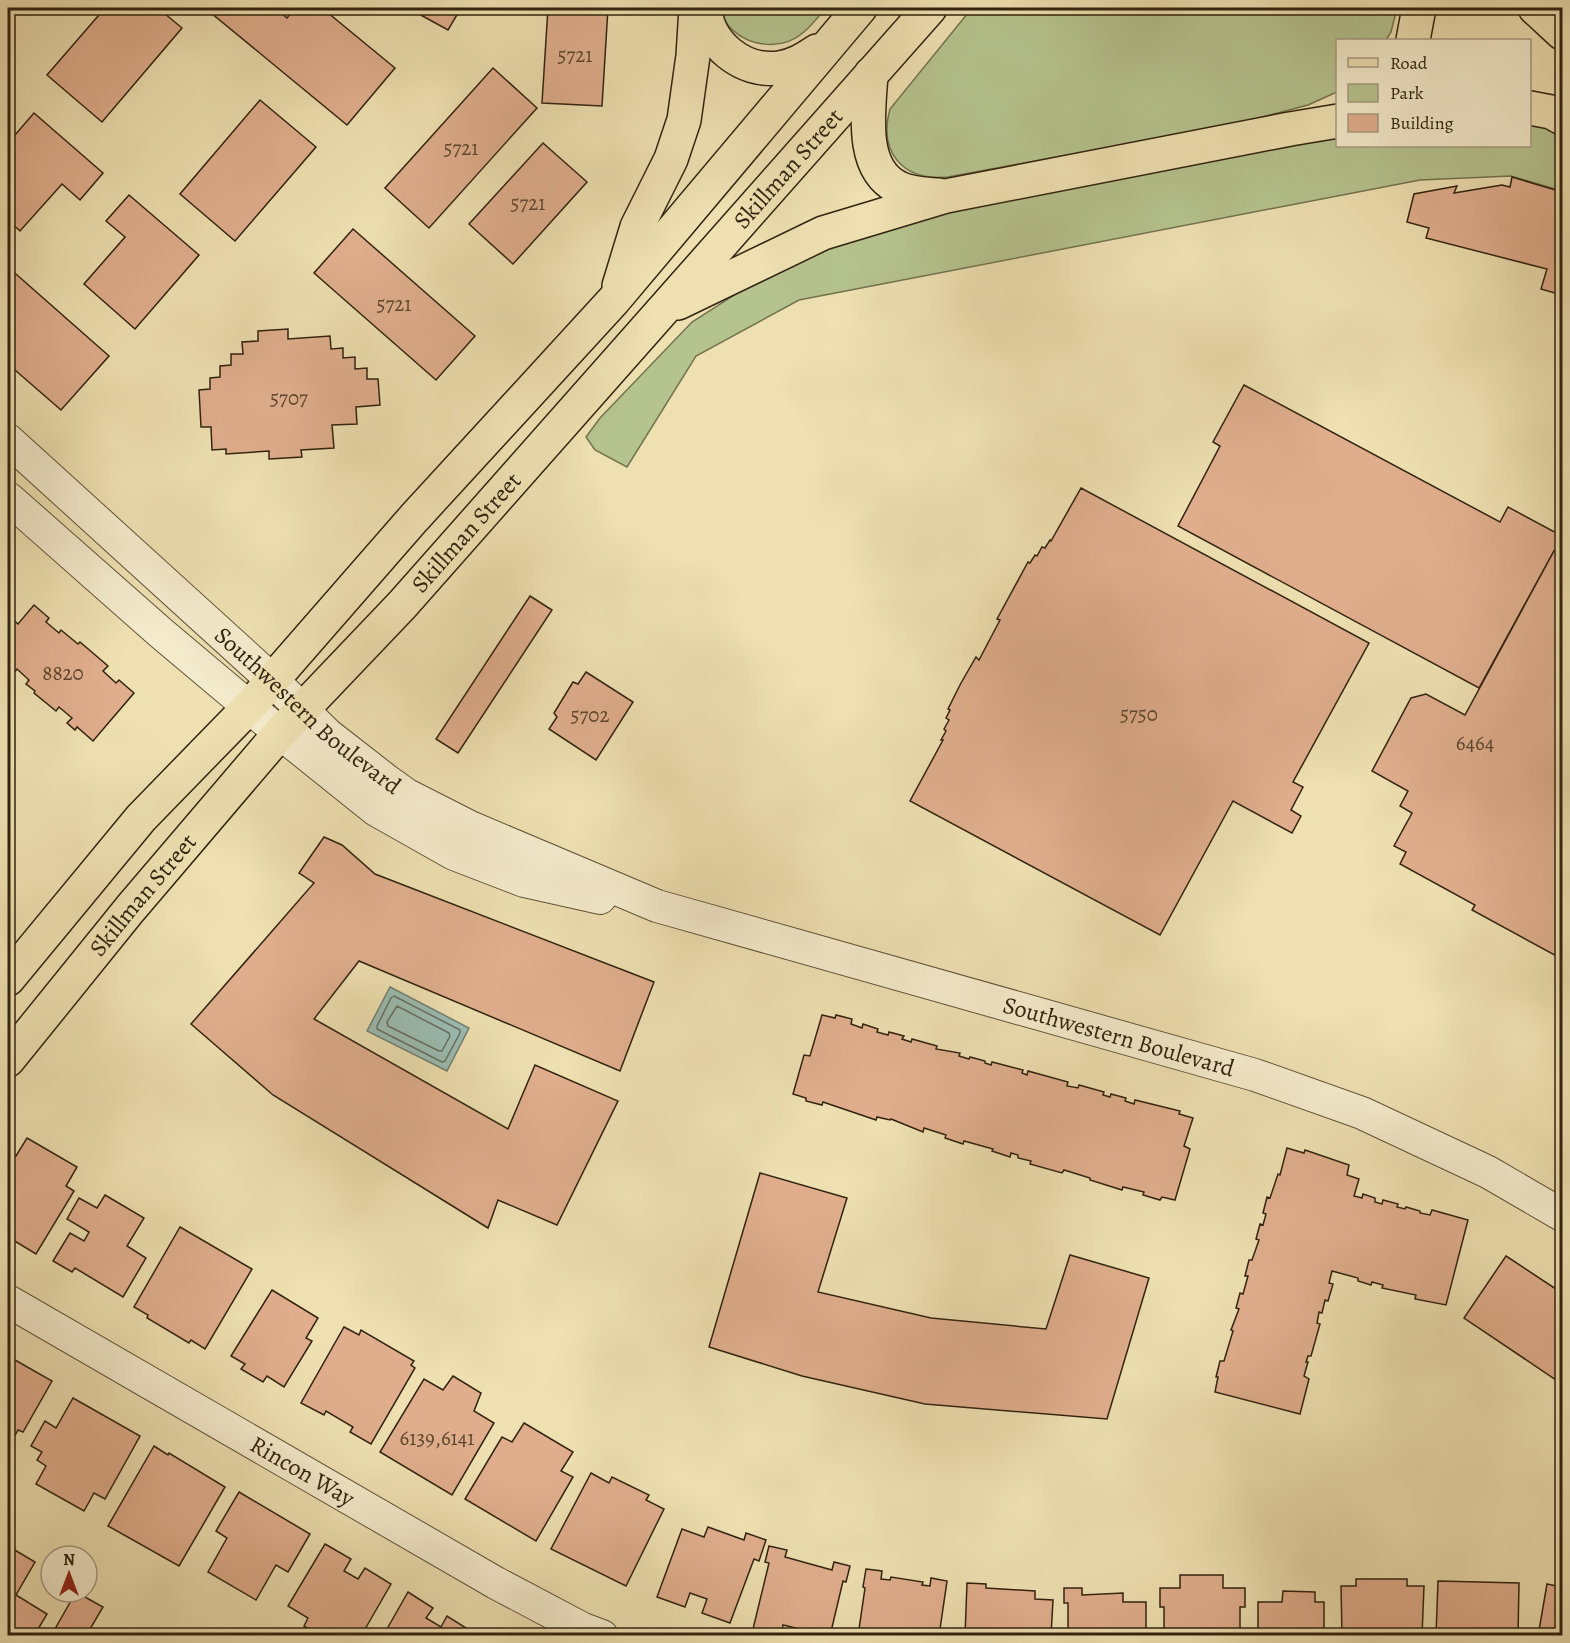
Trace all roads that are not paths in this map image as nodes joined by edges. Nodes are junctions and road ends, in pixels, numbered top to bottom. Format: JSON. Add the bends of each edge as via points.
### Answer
{"nodes":[{"id":1,"x":696,"y":8,"type":"edge"},
{"id":2,"x":705,"y":8,"type":"edge"},
{"id":3,"x":860,"y":8,"type":"edge"},
{"id":4,"x":930,"y":8,"type":"edge"},
{"id":5,"x":1419,"y":8,"type":"edge"},
{"id":6,"x":1534,"y":8,"type":"edge"},
{"id":7,"x":1563,"y":33,"type":"edge"},
{"id":8,"x":1413,"y":39,"type":"edge"},
{"id":9,"x":829,"y":43,"type":"junction"},
{"id":10,"x":871,"y":75,"type":"junction"},
{"id":11,"x":1531,"y":108,"type":"edge"},
{"id":12,"x":1336,"y":115,"type":"edge"},
{"id":13,"x":1563,"y":118,"type":"edge"},
{"id":14,"x":1336,"y":121,"type":"edge"},
{"id":15,"x":1290,"y":129,"type":"junction"},
{"id":16,"x":946,"y":196,"type":"junction"},
{"id":17,"x":614,"y":300,"type":"junction"},
{"id":18,"x":663,"y":310,"type":"junction"},
{"id":19,"x":509,"y":414,"type":"junction"},
{"id":20,"x":8,"y":440,"type":"edge"},
{"id":21,"x":548,"y":440,"type":"junction"},
{"id":22,"x":8,"y":498,"type":"edge"},
{"id":23,"x":272,"y":680,"type":"junction"},
{"id":24,"x":250,"y":706,"type":"junction"},
{"id":25,"x":303,"y":709,"type":"junction"},
{"id":26,"x":280,"y":734,"type":"junction"},
{"id":27,"x":657,"y":906,"type":"junction"},
{"id":28,"x":8,"y":979,"type":"edge"},
{"id":29,"x":8,"y":1060,"type":"edge"},
{"id":30,"x":1563,"y":1215,"type":"edge"},
{"id":31,"x":8,"y":1300,"type":"edge"},
{"id":32,"x":602,"y":1635,"type":"edge"}],
"edges":[{"from":1,"to":17,"type":"main road","via":[[684,120],[671,159],[637,227]]},
{"from":2,"to":9,"type":"main road","via":[[705,18],[718,43],[733,57],[754,66],[778,68],[797,63]]},
{"from":3,"to":9,"type":"main road","name":"Skillman Street"},
{"from":4,"to":10,"type":"main road","name":"Skillman Street"},
{"from":5,"to":8,"type":"main road"},
{"from":6,"to":7,"type":"main road"},
{"from":9,"to":17,"type":"main road","name":"Skillman Street"},
{"from":10,"to":16,"type":"main road","via":[[870,152],[878,166],[897,187]]},
{"from":10,"to":18,"type":"main road","name":"Skillman Street"},
{"from":11,"to":13,"type":"main road"},
{"from":12,"to":15,"type":"main road"},
{"from":14,"to":15,"type":"main road"},
{"from":15,"to":16,"type":"main road"},
{"from":16,"to":18,"type":"main road","via":[[823,233]]},
{"from":17,"to":19,"type":"main road","name":"Skillman Street"},
{"from":18,"to":21,"type":"main road","name":"Skillman Street"},
{"from":19,"to":21,"type":"main road"},
{"from":19,"to":23,"type":"main road","name":"Skillman Street"},
{"from":20,"to":23,"type":"street","name":"Southwestern Boulevard"},
{"from":21,"to":25,"type":"main road","name":"Skillman Street","via":[[402,605]]},
{"from":22,"to":24,"type":"street","name":"Southwestern Boulevard"},
{"from":23,"to":24,"type":"main road","name":"Skillman Street"},
{"from":23,"to":25,"type":"street","name":"Southwestern Boulevard"},
{"from":24,"to":26,"type":"street","name":"Southwestern Boulevard"},
{"from":24,"to":28,"type":"main road","name":"Skillman Street","via":[[141,818]]},
{"from":25,"to":26,"type":"main road","name":"Skillman Street"},
{"from":25,"to":27,"type":"street","name":"Southwestern Boulevard","via":[[327,734],[407,795],[470,827]]},
{"from":26,"to":27,"type":"street","name":"Southwestern Boulevard","via":[[376,810],[454,854],[524,881],[590,897]]},
{"from":26,"to":29,"type":"main road","name":"Skillman Street","via":[[130,909]]},
{"from":27,"to":30,"type":"street","name":"Southwestern Boulevard","via":[[1255,1075],[1362,1113],[1488,1172]]},
{"from":31,"to":32,"type":"street","name":"Rincon Way","via":[[496,1583]]}]}
